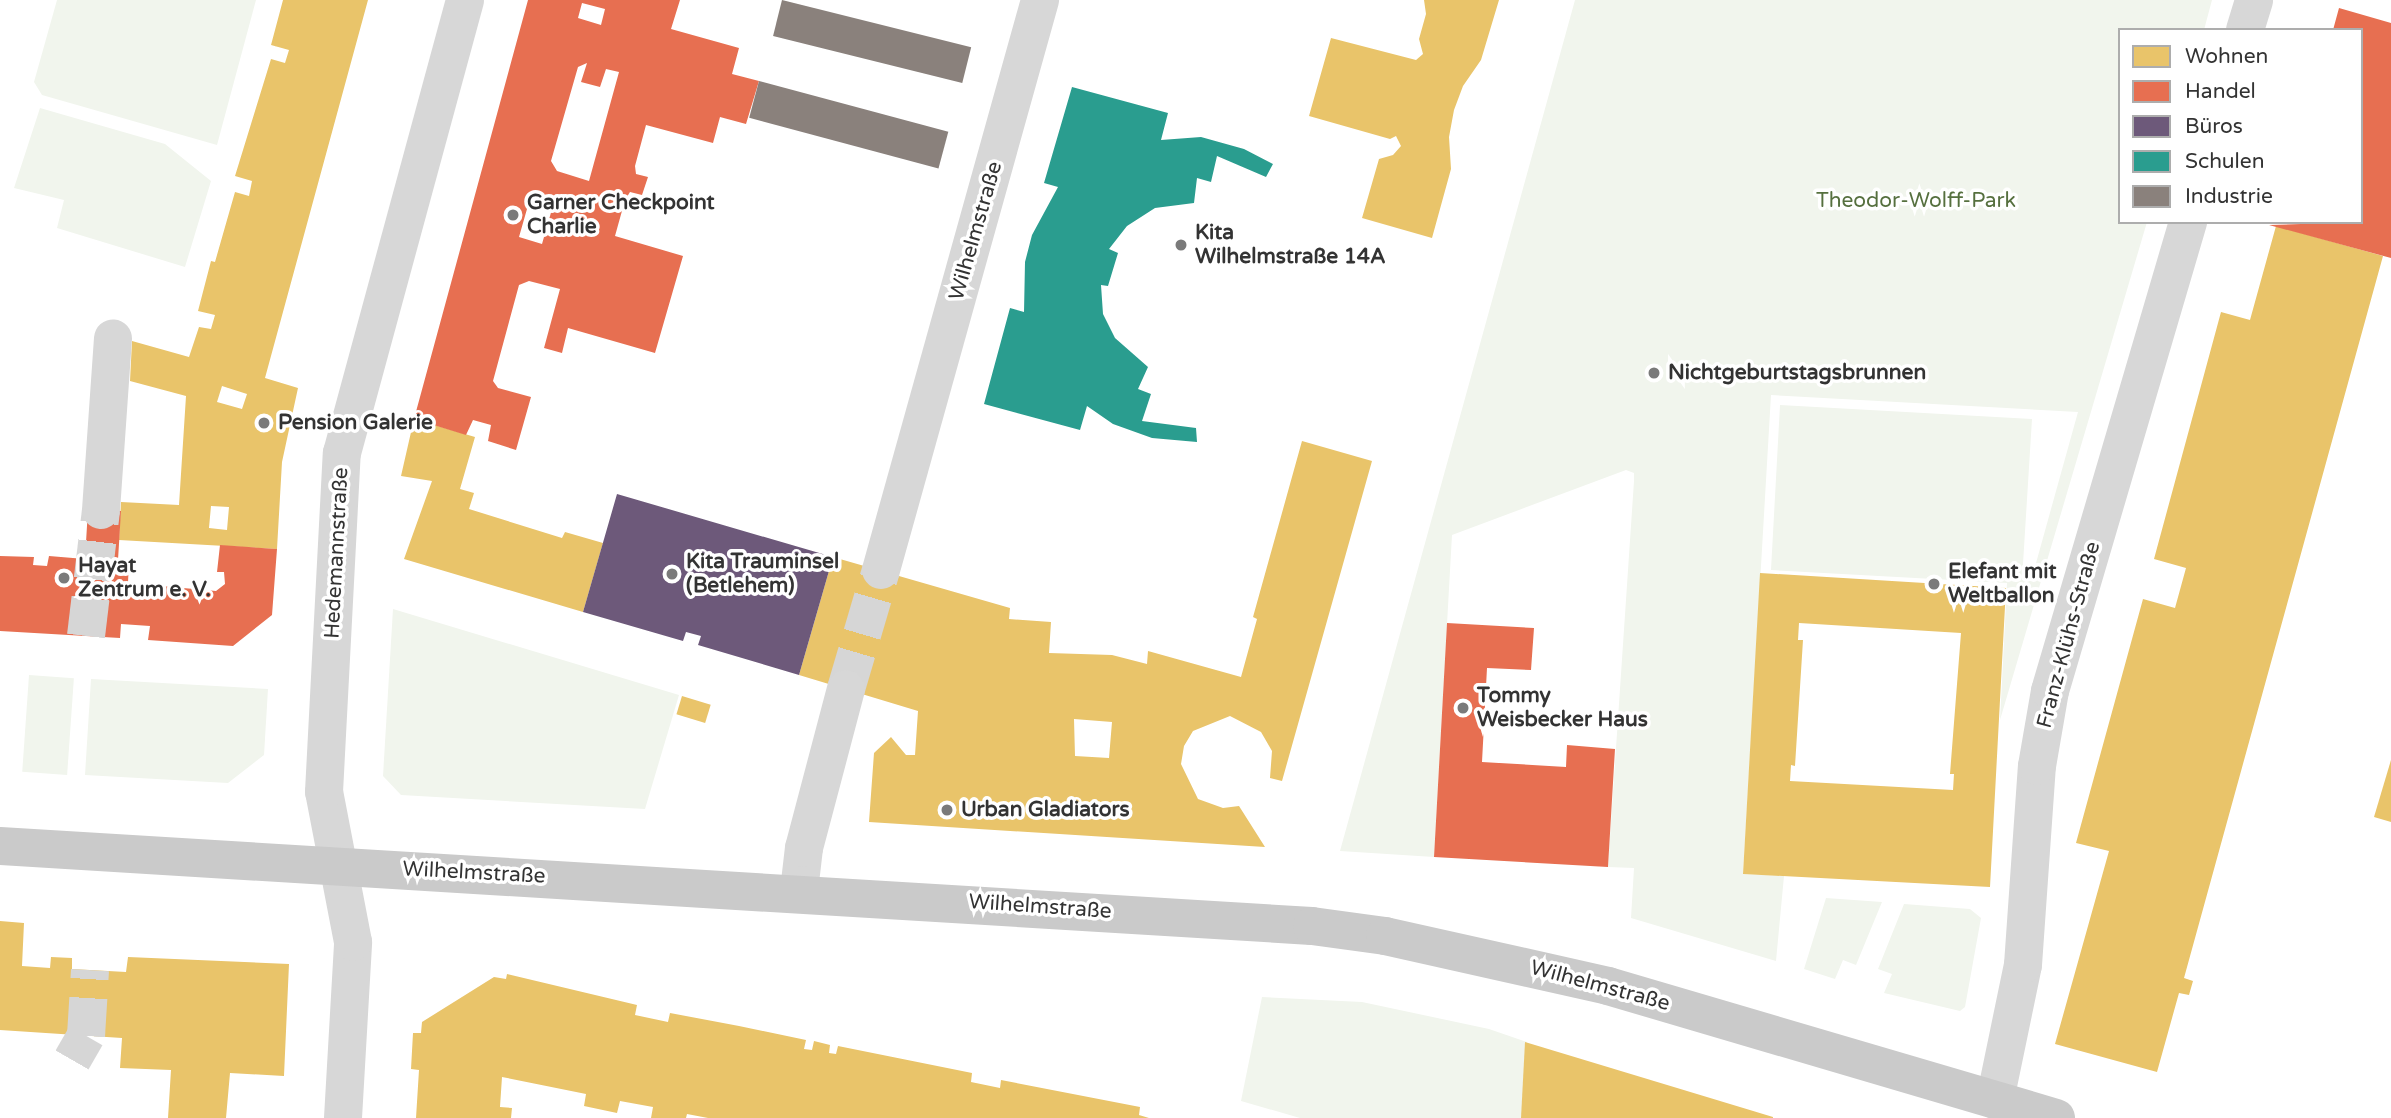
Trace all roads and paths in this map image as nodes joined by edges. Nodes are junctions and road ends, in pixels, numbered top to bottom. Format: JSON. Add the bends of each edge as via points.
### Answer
{"nodes":[{"id":1,"x":465,"y":0,"type":"edge"},
{"id":2,"x":1040,"y":0,"type":"edge"},
{"id":3,"x":2254,"y":0,"type":"edge"},
{"id":4,"x":2246,"y":28,"type":"edge"},
{"id":5,"x":2187,"y":224,"type":"edge"},
{"id":6,"x":113,"y":338,"type":"dead end"},
{"id":7,"x":101,"y":510,"type":"tunnel mouth"},
{"id":8,"x":881,"y":570,"type":"tunnel mouth"},
{"id":9,"x":846,"y":689,"type":"tunnel mouth"},
{"id":10,"x":0,"y":846,"type":"edge"},
{"id":11,"x":340,"y":865,"type":"junction"},
{"id":12,"x":799,"y":891,"type":"junction"},
{"id":13,"x":1994,"y":1100,"type":"junction"},
{"id":14,"x":343,"y":1118,"type":"edge"},
{"id":15,"x":2056,"y":1118,"type":"edge"}],
"edges":[{"from":1,"to":11,"type":"street","name":"Hedemannstraße","via":[[342,453],[324,792]]},
{"from":2,"to":8,"type":"street","name":"Wilhelmstraße"},
{"from":3,"to":4,"type":"street"},
{"from":5,"to":13,"type":"street","name":"Franz-Klühs-Straße","via":[[2050,691],[2037,766],[2022,965]]},
{"from":6,"to":7,"type":"street"},
{"from":9,"to":12,"type":"street","via":[[804,848]]},
{"from":10,"to":11,"type":"main road","name":"Wilhelmstraße"},
{"from":11,"to":12,"type":"main road","name":"Wilhelmstraße"},
{"from":11,"to":14,"type":"street","name":"Hedemannstraße","via":[[354,942]]},
{"from":12,"to":13,"type":"main road","name":"Wilhelmstraße","via":[[1234,919],[1385,936],[1608,986]]},
{"from":13,"to":15,"type":"main road","name":"Wilhelmstraße"}]}
